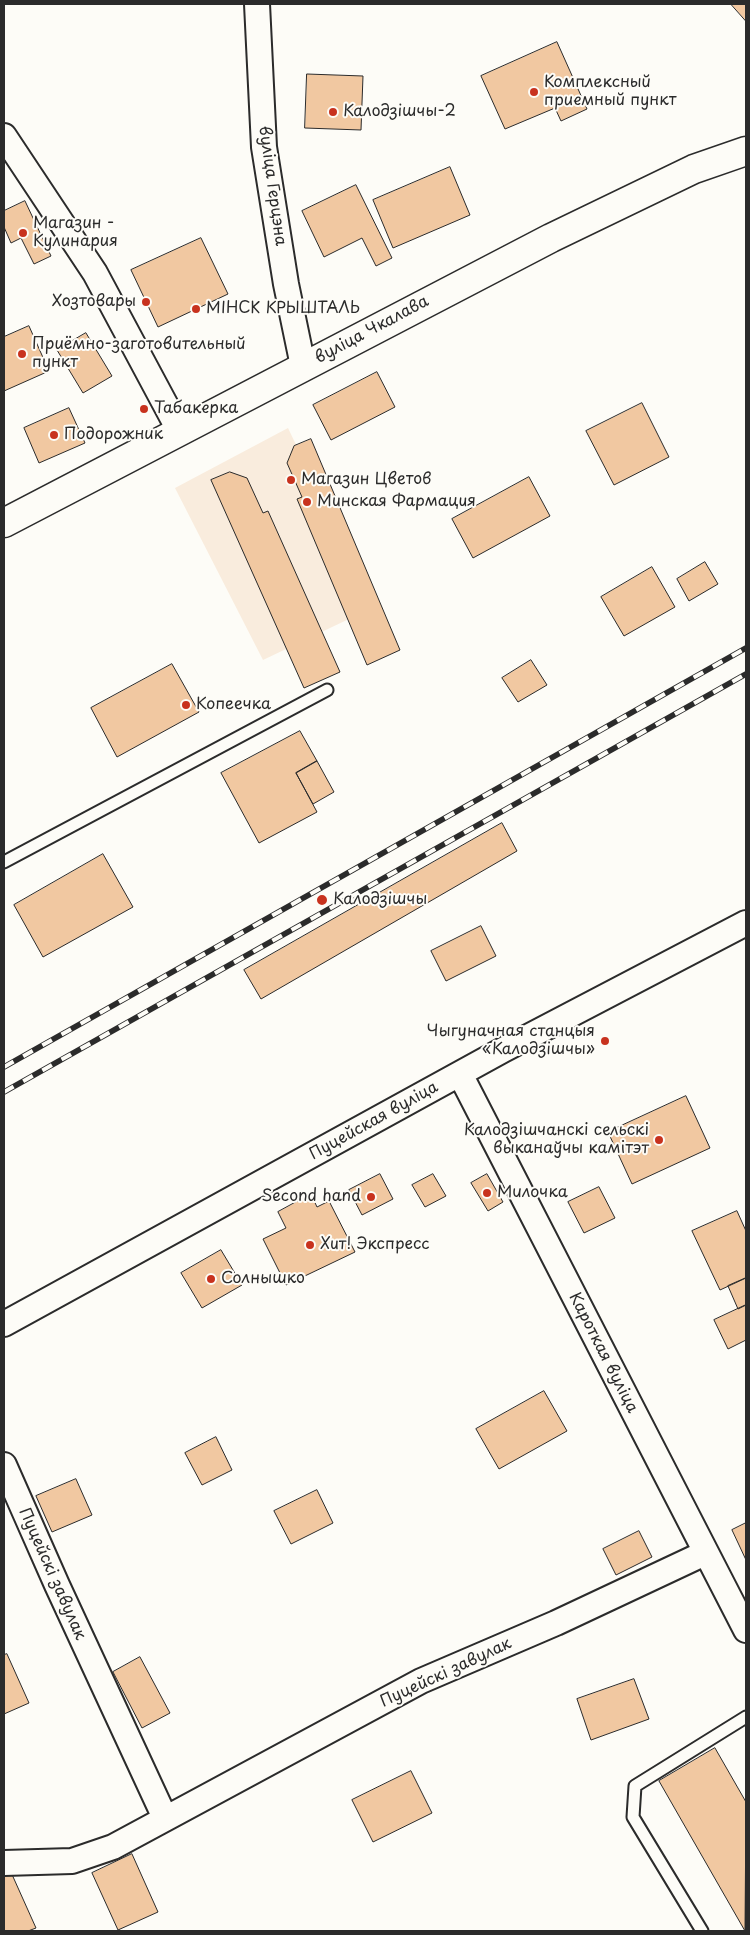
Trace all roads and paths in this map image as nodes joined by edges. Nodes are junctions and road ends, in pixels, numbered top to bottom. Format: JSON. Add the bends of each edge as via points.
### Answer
{"nodes":[{"id":1,"x":257,"y":4,"type":"edge"},
{"id":2,"x":4,"y":136,"type":"edge"},
{"id":3,"x":746,"y":151,"type":"edge"},
{"id":4,"x":304,"y":366,"type":"junction"},
{"id":5,"x":179,"y":430,"type":"junction"},
{"id":6,"x":4,"y":523,"type":"edge"},
{"id":7,"x":327,"y":690,"type":"dead end"},
{"id":8,"x":4,"y":862,"type":"edge"},
{"id":9,"x":746,"y":922,"type":"edge"},
{"id":10,"x":460,"y":1074,"type":"junction"},
{"id":11,"x":4,"y":1324,"type":"edge"},
{"id":12,"x":4,"y":1465,"type":"edge"},
{"id":13,"x":705,"y":1552,"type":"junction"},
{"id":14,"x":746,"y":1630,"type":"edge"},
{"id":15,"x":746,"y":1716,"type":"edge"},
{"id":16,"x":165,"y":1818,"type":"junction"},
{"id":17,"x":4,"y":1863,"type":"edge"},
{"id":18,"x":702,"y":1931,"type":"edge"}],
"edges":[{"from":1,"to":4,"type":"street","name":"вуліца Герцэна","via":[[264,147],[286,284]]},
{"from":2,"to":5,"type":"street","via":[[95,273]]},
{"from":3,"to":4,"type":"street","name":"вуліца Чкалава","via":[[694,169],[551,238]]},
{"from":4,"to":5,"type":"street","name":"вуліца Чкалава"},
{"from":5,"to":6,"type":"street","name":"вуліца Чкалава"},
{"from":7,"to":8,"type":"lane"},
{"from":9,"to":10,"type":"street","name":"Пуцейская вуліца"},
{"from":10,"to":11,"type":"street","name":"Пуцейская вуліца"},
{"from":10,"to":13,"type":"street","name":"Кароткая вуліца"},
{"from":12,"to":16,"type":"street","name":"Пуцейскі завулак"},
{"from":13,"to":14,"type":"street","name":"Кароткая вуліца"},
{"from":13,"to":16,"type":"street","name":"Пуцейскі завулак","via":[[556,1623],[421,1680]]},
{"from":15,"to":18,"type":"lane","via":[[635,1786],[633,1817]]},
{"from":16,"to":17,"type":"street","name":"Пуцейскі завулак","via":[[113,1847],[72,1861]]}]}
